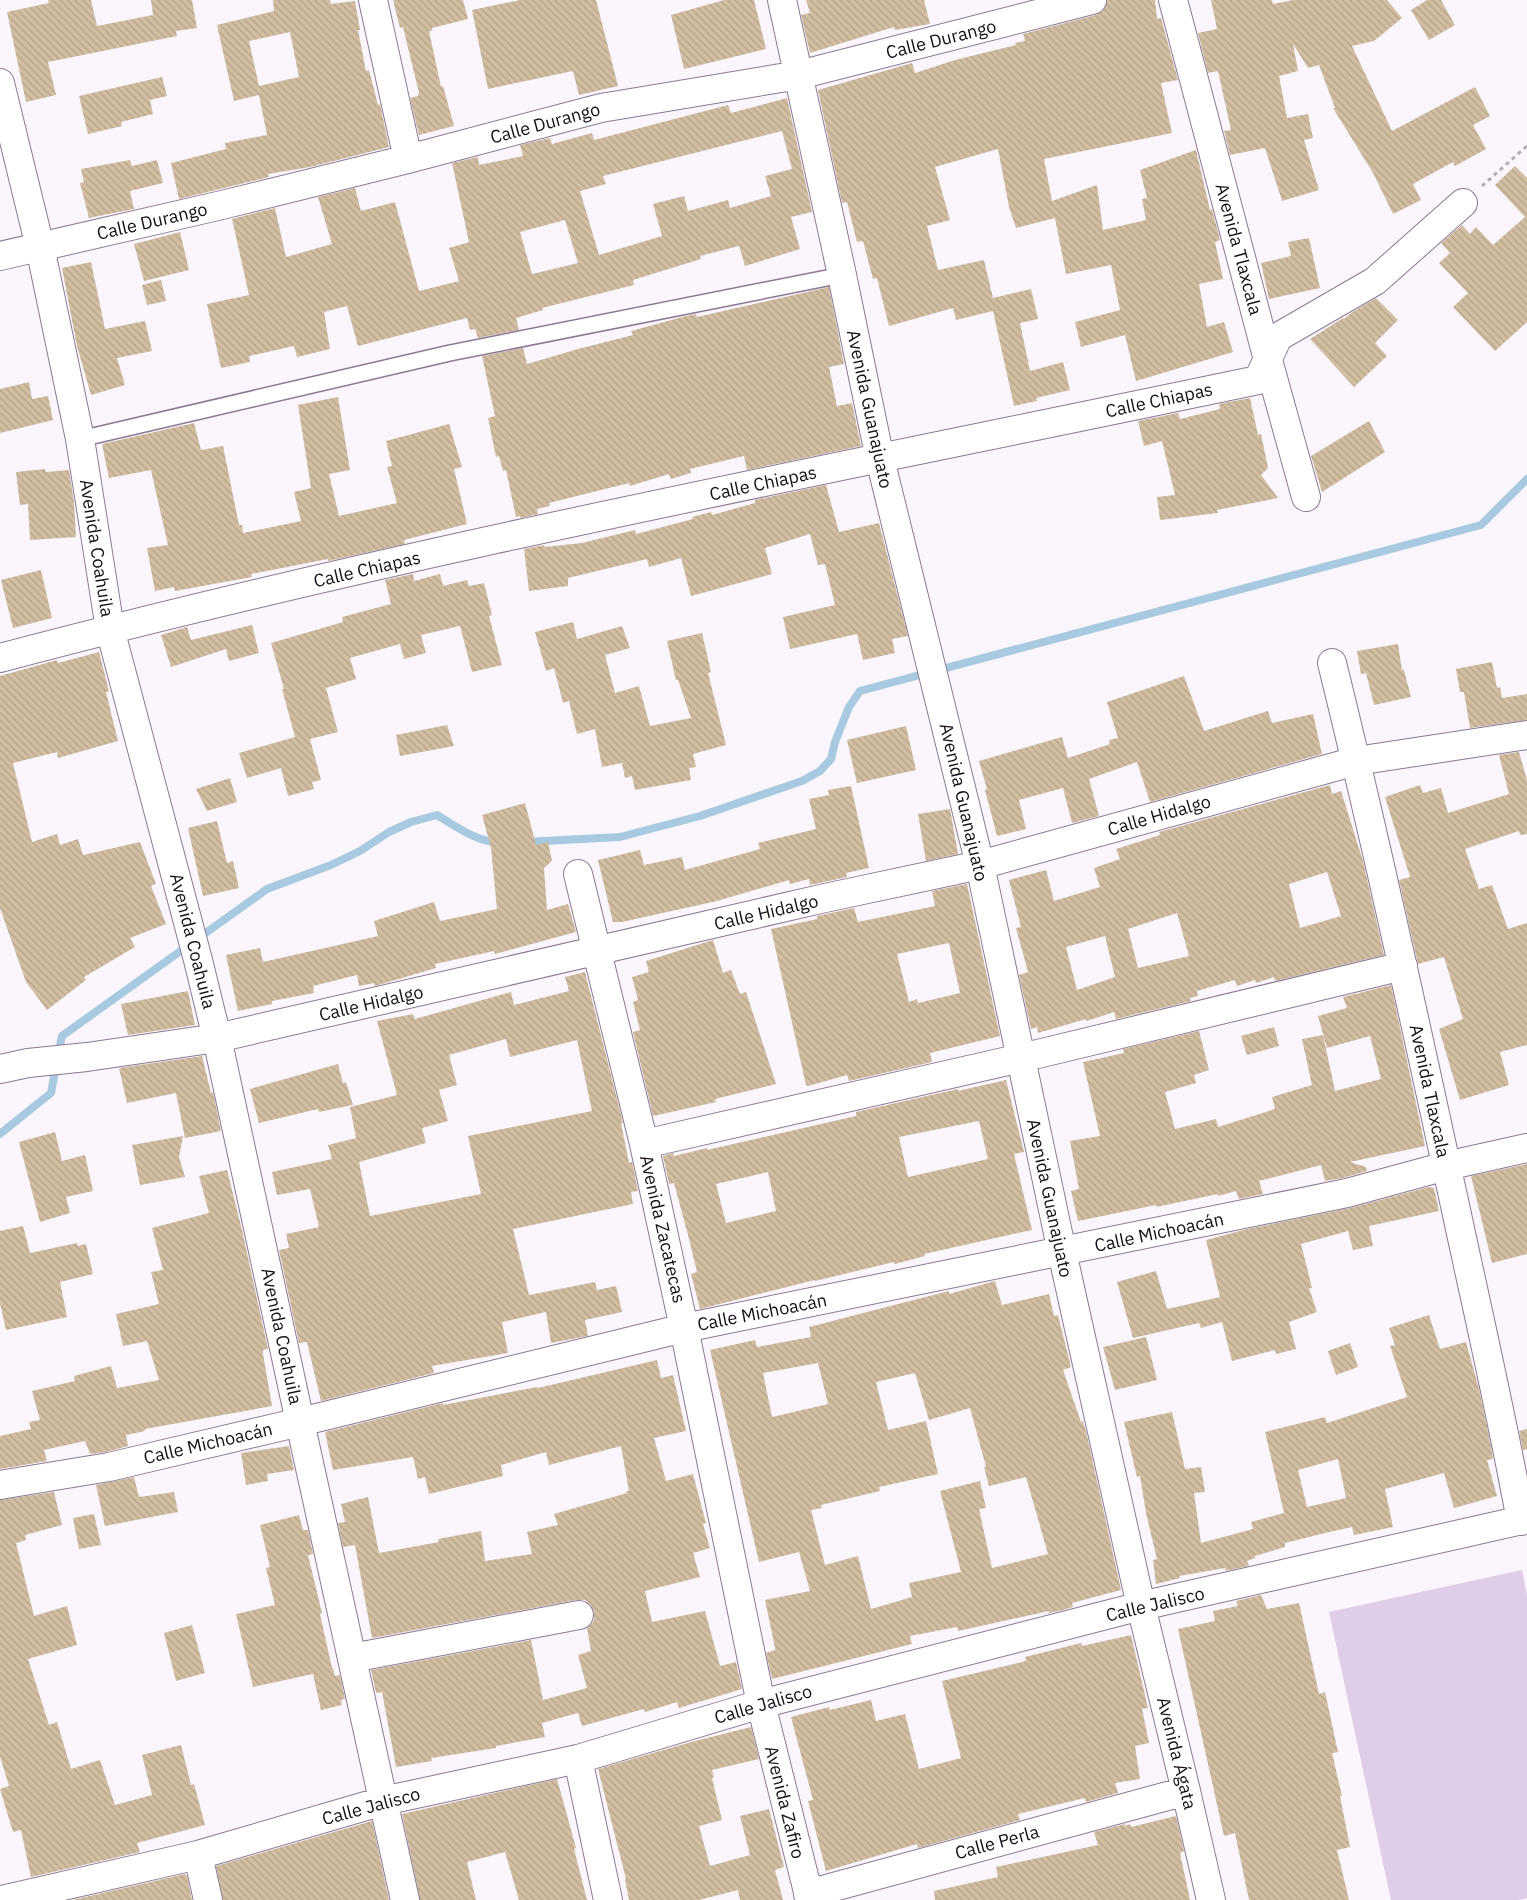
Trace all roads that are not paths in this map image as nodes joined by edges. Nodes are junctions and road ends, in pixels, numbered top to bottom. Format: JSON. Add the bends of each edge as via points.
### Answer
{"nodes":[{"id":1,"x":373,"y":0,"type":"edge"},
{"id":2,"x":782,"y":0,"type":"edge"},
{"id":3,"x":1092,"y":0,"type":"edge"},
{"id":4,"x":1173,"y":0,"type":"edge"},
{"id":5,"x":799,"y":75,"type":"junction"},
{"id":6,"x":0,"y":83,"type":"edge"},
{"id":7,"x":408,"y":159,"type":"junction"},
{"id":8,"x":1463,"y":203,"type":"road end"},
{"id":9,"x":40,"y":247,"type":"junction"},
{"id":10,"x":0,"y":256,"type":"edge"},
{"id":11,"x":842,"y":275,"type":"junction"},
{"id":12,"x":1268,"y":360,"type":"junction"},
{"id":13,"x":80,"y":439,"type":"junction"},
{"id":14,"x":880,"y":459,"type":"junction"},
{"id":15,"x":1306,"y":497,"type":"dead end"},
{"id":16,"x":110,"y":629,"type":"junction"},
{"id":17,"x":0,"y":658,"type":"edge"},
{"id":18,"x":1332,"y":663,"type":"dead end"},
{"id":19,"x":1527,"y":735,"type":"edge"},
{"id":20,"x":1356,"y":761,"type":"junction"},
{"id":21,"x":980,"y":865,"type":"junction"},
{"id":22,"x":578,"y":874,"type":"dead end"},
{"id":23,"x":598,"y":951,"type":"junction"},
{"id":24,"x":1404,"y":966,"type":"junction"},
{"id":25,"x":217,"y":1038,"type":"junction"},
{"id":26,"x":1021,"y":1058,"type":"junction"},
{"id":27,"x":0,"y":1069,"type":"edge"},
{"id":28,"x":644,"y":1144,"type":"junction"},
{"id":29,"x":1527,"y":1148,"type":"edge"},
{"id":30,"x":1446,"y":1166,"type":"junction"},
{"id":31,"x":1062,"y":1252,"type":"junction"},
{"id":32,"x":684,"y":1328,"type":"junction"},
{"id":33,"x":300,"y":1422,"type":"junction"},
{"id":34,"x":0,"y":1485,"type":"edge"},
{"id":35,"x":1524,"y":1520,"type":"edge"},
{"id":36,"x":1141,"y":1606,"type":"junction"},
{"id":37,"x":579,"y":1615,"type":"dead end"},
{"id":38,"x":352,"y":1658,"type":"junction"},
{"id":39,"x":761,"y":1704,"type":"junction"},
{"id":40,"x":578,"y":1759,"type":"junction"},
{"id":41,"x":1186,"y":1791,"type":"junction"},
{"id":42,"x":383,"y":1801,"type":"junction"},
{"id":43,"x":198,"y":1855,"type":"junction"},
{"id":44,"x":0,"y":1891,"type":"edge"},
{"id":45,"x":809,"y":1897,"type":"edge"},
{"id":46,"x":2,"y":1900,"type":"edge"},
{"id":47,"x":208,"y":1900,"type":"edge"},
{"id":48,"x":405,"y":1900,"type":"edge"},
{"id":49,"x":608,"y":1900,"type":"edge"},
{"id":50,"x":1211,"y":1900,"type":"edge"}],
"edges":[{"from":1,"to":7,"type":"street"},
{"from":2,"to":5,"type":"street","name":"Avenida Guanajuato"},
{"from":3,"to":5,"type":"street","name":"Calle Durango"},
{"from":4,"to":12,"type":"street","name":"Avenida Tlaxcala"},
{"from":5,"to":7,"type":"street","name":"Calle Durango","via":[[601,108]]},
{"from":5,"to":11,"type":"street","name":"Avenida Guanajuato"},
{"from":6,"to":9,"type":"street","name":"Avenida Coahuila"},
{"from":7,"to":9,"type":"street","name":"Calle Durango"},
{"from":8,"to":12,"type":"street","name":"Calle Chiapas","via":[[1375,281],[1278,338]]},
{"from":9,"to":10,"type":"street","name":"Calle Durango"},
{"from":9,"to":13,"type":"street","name":"Avenida Coahuila"},
{"from":11,"to":13,"type":"lane","via":[[450,353]]},
{"from":11,"to":14,"type":"street","name":"Avenida Guanajuato"},
{"from":12,"to":14,"type":"street","name":"Calle Chiapas","via":[[1258,380]]},
{"from":12,"to":15,"type":"street","name":"Avenida Tlaxcala"},
{"from":13,"to":16,"type":"street","name":"Avenida Coahuila"},
{"from":14,"to":16,"type":"street","name":"Calle Chiapas","via":[[491,540]]},
{"from":14,"to":21,"type":"street","name":"Avenida Guanajuato"},
{"from":16,"to":17,"type":"street","name":"Calle Chiapas"},
{"from":16,"to":25,"type":"street","name":"Avenida Coahuila"},
{"from":18,"to":20,"type":"street","name":"Avenida Tlaxcala"},
{"from":19,"to":20,"type":"street","name":"Calle Hidalgo"},
{"from":20,"to":21,"type":"street","name":"Calle Hidalgo"},
{"from":20,"to":24,"type":"street","name":"Avenida Tlaxcala"},
{"from":21,"to":23,"type":"street","name":"Calle Hidalgo"},
{"from":21,"to":26,"type":"street","name":"Avenida Guanajuato"},
{"from":22,"to":23,"type":"street","name":"Avenida Zacatecas"},
{"from":23,"to":25,"type":"street","name":"Calle Hidalgo"},
{"from":23,"to":28,"type":"street","name":"Avenida Zacatecas"},
{"from":24,"to":26,"type":"street"},
{"from":24,"to":30,"type":"street","name":"Avenida Tlaxcala"},
{"from":25,"to":27,"type":"street","name":"Calle Hidalgo"},
{"from":25,"to":33,"type":"street","name":"Avenida Coahuila"},
{"from":26,"to":28,"type":"street"},
{"from":26,"to":31,"type":"street","name":"Avenida Guanajuato"},
{"from":28,"to":32,"type":"street","name":"Avenida Zacatecas"},
{"from":29,"to":30,"type":"street","name":"Calle Michoacán"},
{"from":30,"to":31,"type":"street","name":"Calle Michoacán","via":[[1347,1193]]},
{"from":30,"to":35,"type":"street","name":"Avenida Tlaxcala"},
{"from":31,"to":32,"type":"street","name":"Calle Michoacán"},
{"from":31,"to":36,"type":"street","name":"Avenida Guanajuato"},
{"from":32,"to":33,"type":"street","name":"Calle Michoacán"},
{"from":32,"to":39,"type":"street","name":"Avenida Zacatecas"},
{"from":33,"to":34,"type":"street","name":"Calle Michoacán","via":[[109,1467]]},
{"from":33,"to":38,"type":"street","name":"Avenida Coahuila"},
{"from":35,"to":36,"type":"street","name":"Calle Jalisco"},
{"from":36,"to":39,"type":"street","name":"Calle Jalisco"},
{"from":36,"to":41,"type":"street","name":"Avenida Ágata"},
{"from":37,"to":38,"type":"street"},
{"from":38,"to":42,"type":"street","name":"Avenida Coahuila"},
{"from":39,"to":40,"type":"street","name":"Calle Jalisco"},
{"from":39,"to":45,"type":"street","name":"Avenida Zafiro"},
{"from":40,"to":42,"type":"street","name":"Calle Jalisco"},
{"from":40,"to":49,"type":"street"},
{"from":41,"to":45,"type":"street","name":"Calle Perla"},
{"from":41,"to":50,"type":"street","name":"Avenida Ágata"},
{"from":42,"to":43,"type":"street","name":"Calle Jalisco"},
{"from":42,"to":48,"type":"street","name":"Avenida Coahuila"},
{"from":43,"to":46,"type":"street","name":"Calle Jalisco"},
{"from":43,"to":47,"type":"street"},
{"from":44,"to":46,"type":"street"}]}
